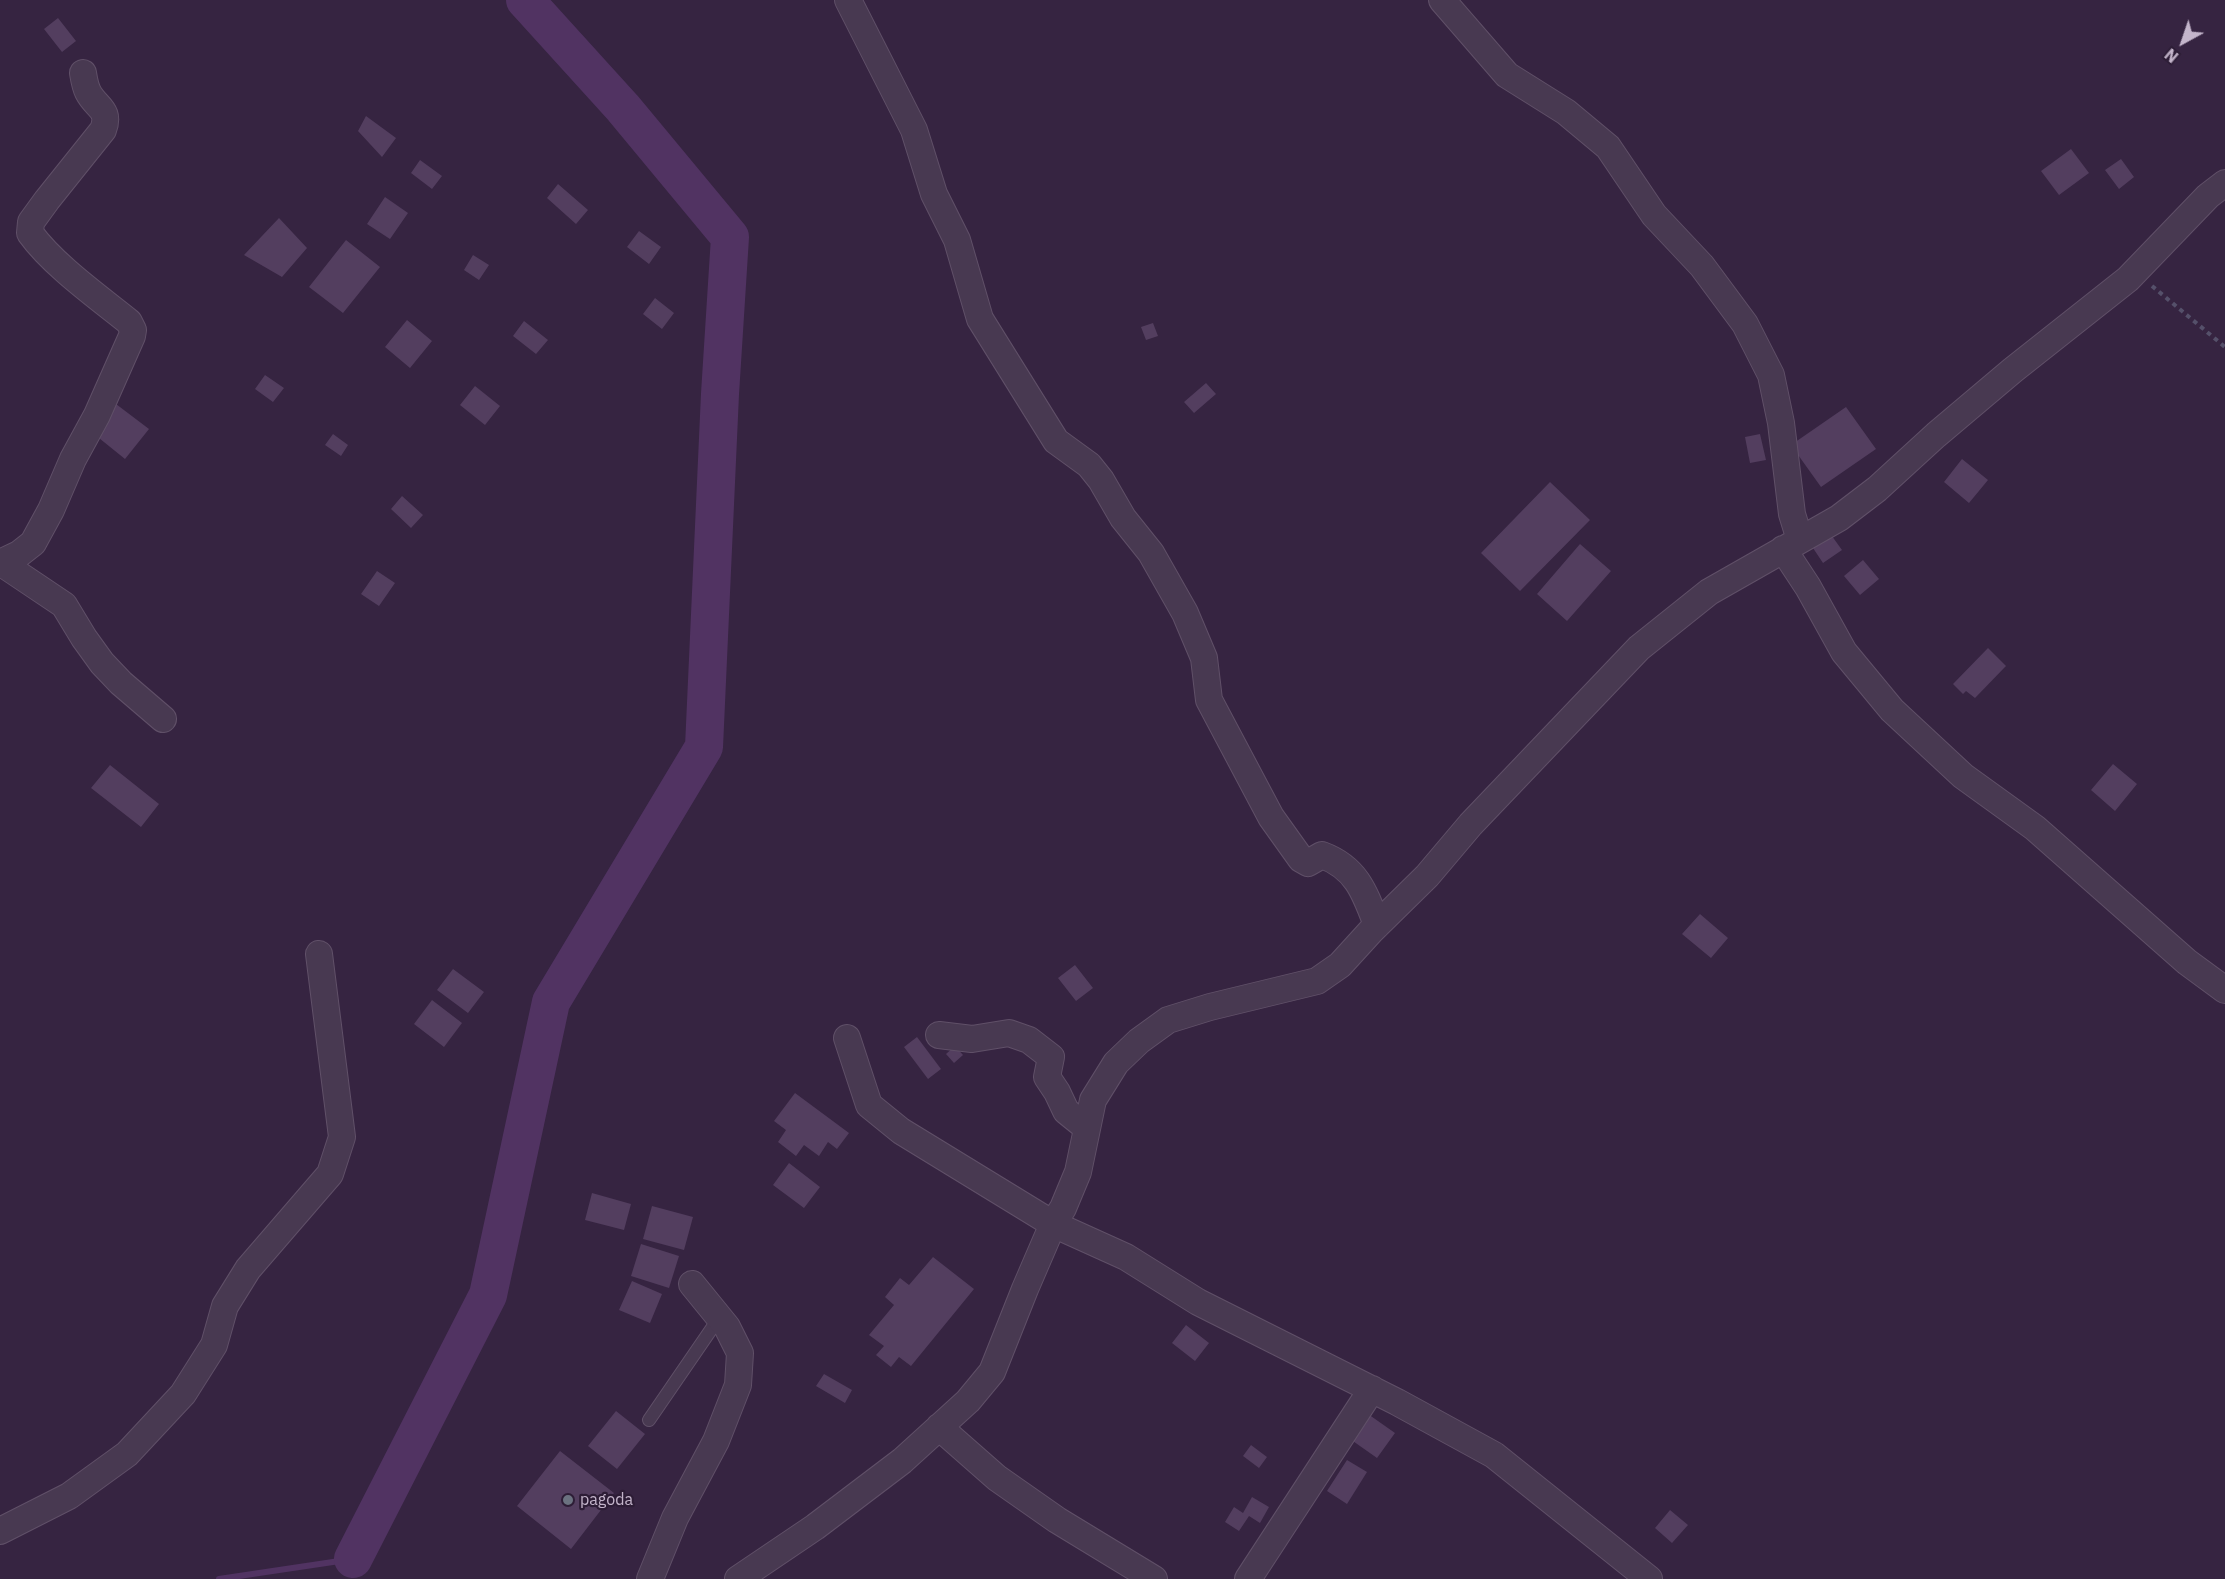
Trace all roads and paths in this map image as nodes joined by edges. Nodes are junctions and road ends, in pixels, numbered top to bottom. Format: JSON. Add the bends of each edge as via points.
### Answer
{"nodes":[{"id":1,"x":848,"y":0,"type":"edge"},
{"id":2,"x":1442,"y":0,"type":"edge"},
{"id":3,"x":83,"y":73,"type":"dead end"},
{"id":4,"x":2225,"y":183,"type":"edge"},
{"id":5,"x":2135,"y":273,"type":"junction"},
{"id":6,"x":2225,"y":347,"type":"edge"},
{"id":7,"x":1791,"y":544,"type":"junction"},
{"id":8,"x":1,"y":562,"type":"edge"},
{"id":9,"x":163,"y":719,"type":"dead end"},
{"id":10,"x":1377,"y":925,"type":"junction"},
{"id":11,"x":319,"y":954,"type":"dead end"},
{"id":12,"x":2225,"y":990,"type":"edge"},
{"id":13,"x":939,"y":1035,"type":"dead end"},
{"id":14,"x":847,"y":1038,"type":"dead end"},
{"id":15,"x":1087,"y":1128,"type":"junction"},
{"id":16,"x":1053,"y":1224,"type":"junction"},
{"id":17,"x":692,"y":1284,"type":"dead end"},
{"id":18,"x":719,"y":1318,"type":"junction"},
{"id":19,"x":1372,"y":1389,"type":"junction"},
{"id":20,"x":649,"y":1420,"type":"dead end"},
{"id":21,"x":939,"y":1427,"type":"junction"},
{"id":22,"x":0,"y":1531,"type":"edge"},
{"id":23,"x":650,"y":1579,"type":"edge"},
{"id":24,"x":738,"y":1579,"type":"edge"},
{"id":25,"x":1154,"y":1579,"type":"edge"},
{"id":26,"x":1248,"y":1579,"type":"edge"},
{"id":27,"x":1650,"y":1579,"type":"edge"}],
"edges":[{"from":1,"to":10,"type":"street","via":[[914,130],[934,194],[957,240],[980,320],[1056,441],[1089,465],[1150,553],[1185,613],[1204,658],[1209,700],[1271,817],[1301,859],[1308,863],[1322,855],[1336,860],[1356,877]]},
{"from":2,"to":7,"type":"street","via":[[1507,75],[1566,112],[1608,147],[1654,215],[1702,266],[1745,324],[1771,375],[1784,444],[1792,514]]},
{"from":3,"to":8,"type":"street","via":[[87,91],[107,121],[36,214],[30,233],[53,258],[129,322],[132,336],[33,543]]},
{"from":4,"to":5,"type":"street"},
{"from":5,"to":6,"type":"path"},
{"from":5,"to":7,"type":"street","via":[[2013,370],[1877,489],[1839,518]]},
{"from":7,"to":10,"type":"street","via":[[1709,592],[1640,648]]},
{"from":7,"to":12,"type":"street","via":[[1808,587],[1844,652],[1892,710],[1963,776],[2035,828],[2187,962]]},
{"from":8,"to":9,"type":"street","via":[[64,605],[102,663]]},
{"from":10,"to":15,"type":"street","via":[[1340,965],[1317,981],[1168,1020],[1138,1041],[1116,1063],[1093,1100]]},
{"from":11,"to":22,"type":"street","via":[[342,1137],[330,1174],[248,1269],[225,1306],[214,1345],[183,1394],[127,1454],[69,1496]]},
{"from":13,"to":15,"type":"street","via":[[972,1039],[1009,1033],[1029,1040],[1051,1057],[1047,1077],[1066,1111]]},
{"from":14,"to":16,"type":"street","via":[[869,1105],[901,1131]]},
{"from":15,"to":16,"type":"street","via":[[1077,1172]]},
{"from":16,"to":19,"type":"street","via":[[1126,1257],[1198,1302]]},
{"from":16,"to":21,"type":"street","via":[[992,1372]]},
{"from":17,"to":18,"type":"street"},
{"from":18,"to":20,"type":"lane"},
{"from":18,"to":23,"type":"street","via":[[740,1353],[738,1386],[716,1442],[675,1518]]},
{"from":19,"to":26,"type":"street"},
{"from":19,"to":27,"type":"street","via":[[1494,1455]]},
{"from":21,"to":24,"type":"street","via":[[902,1461],[815,1527]]},
{"from":21,"to":25,"type":"street","via":[[997,1478]]}]}
